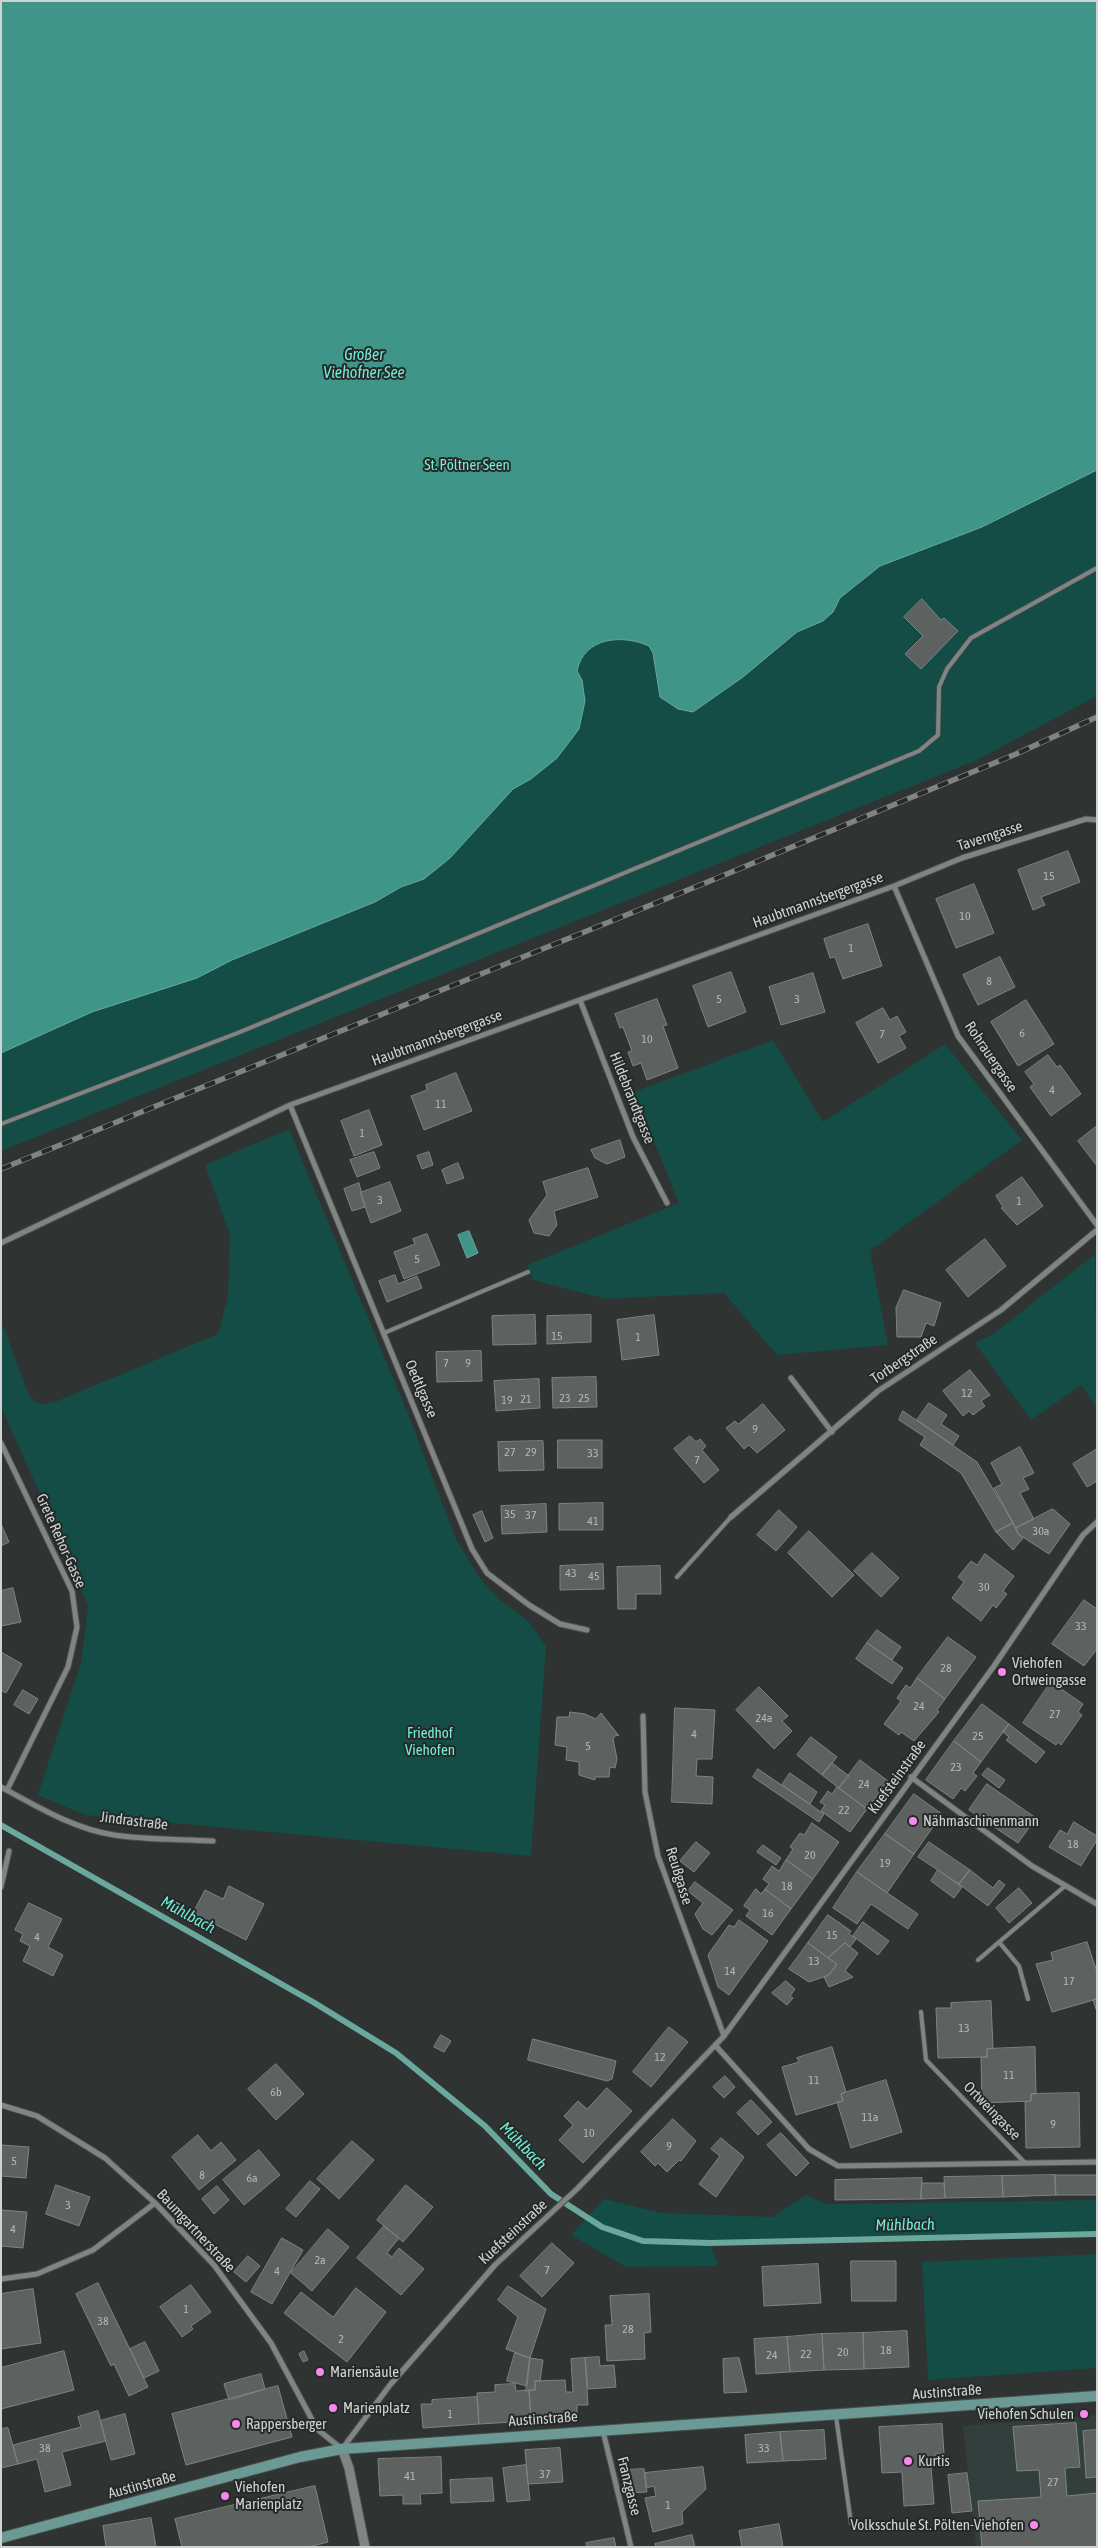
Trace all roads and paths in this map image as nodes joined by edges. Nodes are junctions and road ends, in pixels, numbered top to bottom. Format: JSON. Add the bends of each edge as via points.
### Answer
{"nodes":[{"id":1,"x":1097,"y":568,"type":"edge"},
{"id":2,"x":1097,"y":820,"type":"edge"},
{"id":3,"x":894,"y":886,"type":"junction"},
{"id":4,"x":580,"y":1000,"type":"junction"},
{"id":5,"x":290,"y":1105,"type":"junction"},
{"id":6,"x":1,"y":1124,"type":"edge"},
{"id":7,"x":667,"y":1203,"type":"dead end"},
{"id":8,"x":1097,"y":1225,"type":"edge"},
{"id":9,"x":1097,"y":1230,"type":"edge"},
{"id":10,"x":1,"y":1243,"type":"edge"},
{"id":11,"x":528,"y":1272,"type":"dead end"},
{"id":12,"x":384,"y":1333,"type":"junction"},
{"id":13,"x":791,"y":1378,"type":"dead end"},
{"id":14,"x":832,"y":1432,"type":"junction"},
{"id":15,"x":1,"y":1443,"type":"edge"},
{"id":16,"x":731,"y":1517,"type":"joint"},
{"id":17,"x":1097,"y":1522,"type":"edge"},
{"id":18,"x":677,"y":1577,"type":"dead end"},
{"id":19,"x":587,"y":1630,"type":"dead end"},
{"id":20,"x":643,"y":1716,"type":"dead end"},
{"id":21,"x":912,"y":1777,"type":"junction"},
{"id":22,"x":1,"y":1787,"type":"edge"},
{"id":23,"x":7,"y":1790,"type":"junction"},
{"id":24,"x":213,"y":1841,"type":"dead end"},
{"id":25,"x":9,"y":1851,"type":"dead end"},
{"id":26,"x":1065,"y":1886,"type":"junction"},
{"id":27,"x":1,"y":1887,"type":"edge"},
{"id":28,"x":1097,"y":1904,"type":"edge"},
{"id":29,"x":999,"y":1942,"type":"junction"},
{"id":30,"x":978,"y":1960,"type":"dead end"},
{"id":31,"x":1028,"y":1999,"type":"dead end"},
{"id":32,"x":921,"y":2012,"type":"dead end"},
{"id":33,"x":724,"y":2036,"type":"junction"},
{"id":34,"x":715,"y":2046,"type":"junction"},
{"id":35,"x":1,"y":2105,"type":"edge"},
{"id":36,"x":1097,"y":2162,"type":"edge"},
{"id":37,"x":1025,"y":2163,"type":"junction"},
{"id":38,"x":155,"y":2203,"type":"junction"},
{"id":39,"x":1,"y":2279,"type":"edge"},
{"id":40,"x":1097,"y":2396,"type":"edge"},
{"id":41,"x":836,"y":2414,"type":"junction"},
{"id":42,"x":603,"y":2430,"type":"junction"},
{"id":43,"x":342,"y":2449,"type":"junction"},
{"id":44,"x":852,"y":2523,"type":"dead end"},
{"id":45,"x":1,"y":2538,"type":"edge"},
{"id":46,"x":365,"y":2547,"type":"edge"},
{"id":47,"x":631,"y":2547,"type":"edge"}],
"edges":[{"from":1,"to":6,"type":"lane","via":[[971,638],[947,669],[939,687],[938,735],[919,751],[240,1032]]},
{"from":2,"to":3,"type":"street","name":"Taverngasse","via":[[1086,819],[962,858]]},
{"from":3,"to":4,"type":"street","name":"Haubtmannsbergergasse"},
{"from":3,"to":8,"type":"street","name":"Rohrauergasse","via":[[958,1036]]},
{"from":4,"to":5,"type":"street","name":"Haubtmannsbergergasse"},
{"from":4,"to":7,"type":"street","name":"Hildebrandtgasse","via":[[633,1137]]},
{"from":5,"to":10,"type":"street","name":"Haubtmannsbergergasse"},
{"from":5,"to":12,"type":"street","name":"Oedtlgasse"},
{"from":9,"to":14,"type":"street","name":"Torbergstraße","via":[[1001,1310],[878,1391]]},
{"from":11,"to":12,"type":"lane"},
{"from":12,"to":19,"type":"street","name":"Oedtlgasse","via":[[472,1549],[487,1573],[560,1624]]},
{"from":13,"to":14,"type":"street"},
{"from":14,"to":16,"type":"street","name":"Torbergstraße"},
{"from":15,"to":23,"type":"street","name":"Grete Rehor-Gasse","via":[[72,1590],[77,1627],[68,1667]]},
{"from":16,"to":18,"type":"lane"},
{"from":17,"to":21,"type":"street","name":"Kuefsteinstraße","via":[[1083,1535],[994,1666]]},
{"from":20,"to":33,"type":"street","name":"Reußgasse","via":[[645,1792],[658,1856]]},
{"from":21,"to":26,"type":"street","via":[[1032,1866]]},
{"from":21,"to":33,"type":"street","name":"Kuefsteinstraße"},
{"from":22,"to":23,"type":"street","name":"Jindrastraße"},
{"from":23,"to":24,"type":"street","name":"Jindrastraße","via":[[69,1821],[114,1835]]},
{"from":25,"to":27,"type":"street"},
{"from":26,"to":28,"type":"street"},
{"from":26,"to":29,"type":"lane"},
{"from":29,"to":30,"type":"lane"},
{"from":29,"to":31,"type":"lane","via":[[1019,1966]]},
{"from":32,"to":37,"type":"lane","name":"Ortweingasse","via":[[926,2060]]},
{"from":33,"to":34,"type":"street","name":"Kuefsteinstraße"},
{"from":34,"to":37,"type":"street","via":[[809,2150],[838,2166]]},
{"from":34,"to":43,"type":"street","name":"Kuefsteinstraße","via":[[554,2212],[495,2264],[390,2385]]},
{"from":35,"to":38,"type":"street","name":"Baumgartnerstraße","via":[[37,2116],[105,2158]]},
{"from":36,"to":37,"type":"street"},
{"from":38,"to":39,"type":"street","via":[[92,2250],[37,2274]]},
{"from":38,"to":43,"type":"street","name":"Baumgartnerstraße","via":[[214,2265],[271,2342],[317,2429]]},
{"from":40,"to":41,"type":"main road","name":"Austinstraße"},
{"from":41,"to":42,"type":"main road","name":"Austinstraße"},
{"from":41,"to":44,"type":"lane"},
{"from":42,"to":43,"type":"main road","name":"Austinstraße"},
{"from":42,"to":47,"type":"street","name":"Franzgasse"},
{"from":43,"to":45,"type":"main road","name":"Austinstraße","via":[[300,2456]]},
{"from":43,"to":46,"type":"street"}]}
